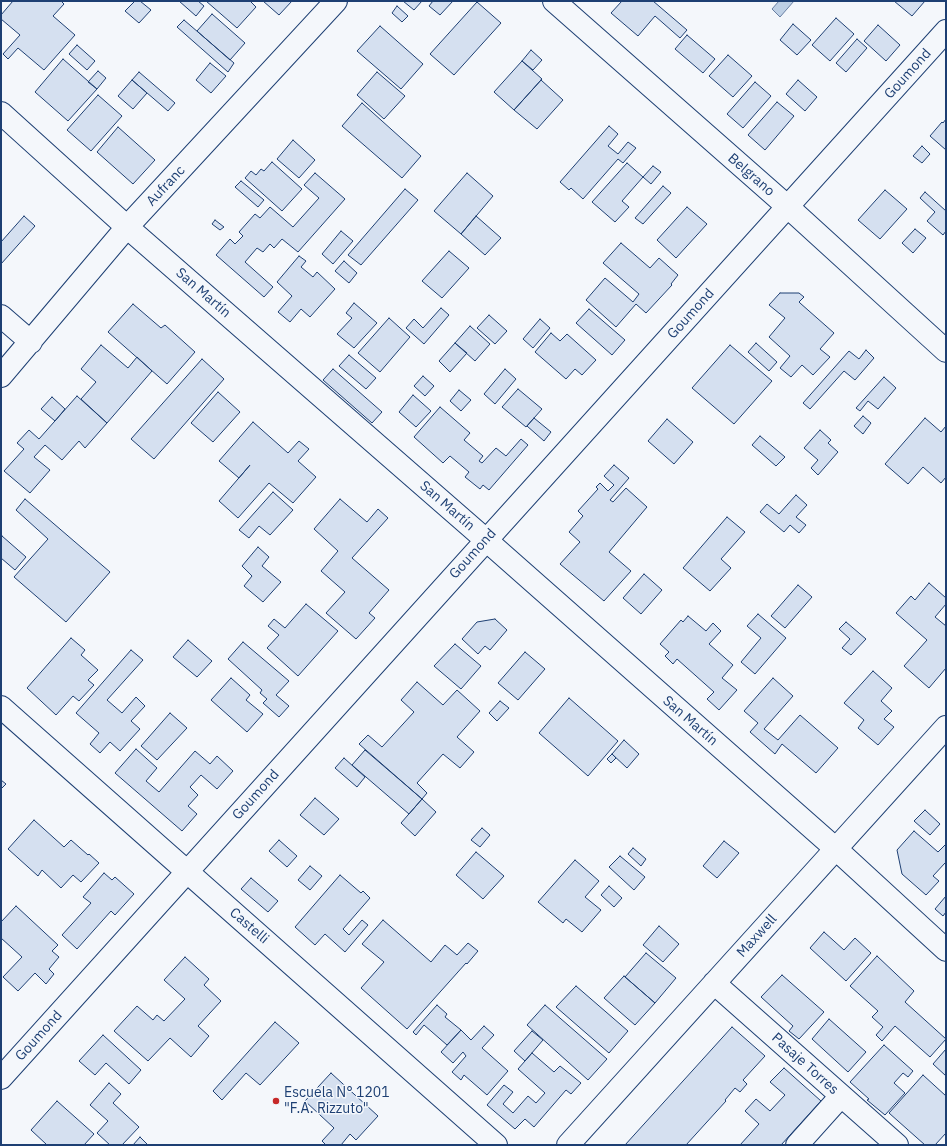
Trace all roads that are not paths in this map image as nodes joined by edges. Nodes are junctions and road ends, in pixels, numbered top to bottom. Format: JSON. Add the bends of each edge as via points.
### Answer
{"nodes":[{"id":1,"x":336,"y":1,"type":"edge"},
{"id":2,"x":554,"y":1,"type":"edge"},
{"id":3,"x":946,"y":31,"type":"edge"},
{"id":4,"x":1,"y":113,"type":"edge"},
{"id":5,"x":788,"y":207,"type":"junction"},
{"id":6,"x":127,"y":227,"type":"junction"},
{"id":7,"x":1,"y":316,"type":"edge"},
{"id":8,"x":31,"y":342,"type":"junction"},
{"id":9,"x":946,"y":351,"type":"edge"},
{"id":10,"x":1,"y":376,"type":"edge"},
{"id":11,"x":486,"y":540,"type":"junction"},
{"id":12,"x":1,"y":707,"type":"edge"},
{"id":13,"x":946,"y":727,"type":"edge"},
{"id":14,"x":836,"y":850,"type":"junction"},
{"id":15,"x":187,"y":871,"type":"junction"},
{"id":16,"x":946,"y":950,"type":"edge"},
{"id":17,"x":714,"y":983,"type":"junction"},
{"id":18,"x":1,"y":1078,"type":"edge"},
{"id":19,"x":841,"y":1096,"type":"junction"},
{"id":20,"x":496,"y":1145,"type":"edge"},
{"id":21,"x":568,"y":1145,"type":"edge"},
{"id":22,"x":797,"y":1145,"type":"edge"},
{"id":23,"x":897,"y":1145,"type":"edge"}],
"edges":[{"from":1,"to":6,"type":"street","name":"Aufranc"},
{"from":2,"to":5,"type":"street","name":"Belgrano"},
{"from":3,"to":5,"type":"street","name":"Goumond"},
{"from":4,"to":6,"type":"street","name":"San Martín"},
{"from":5,"to":9,"type":"street","name":"Belgrano"},
{"from":5,"to":11,"type":"street","name":"Goumond"},
{"from":6,"to":8,"type":"street","name":"Aufranc"},
{"from":6,"to":11,"type":"street","name":"San Martín"},
{"from":7,"to":8,"type":"street"},
{"from":8,"to":10,"type":"street","name":"Aufranc"},
{"from":11,"to":14,"type":"street","name":"San Martín"},
{"from":11,"to":15,"type":"street","name":"Goumond"},
{"from":12,"to":15,"type":"street","name":"Castelli"},
{"from":13,"to":14,"type":"street","name":"Maxwell"},
{"from":14,"to":16,"type":"street","name":"San Martín"},
{"from":14,"to":17,"type":"street","name":"Maxwell"},
{"from":15,"to":18,"type":"street","name":"Goumond"},
{"from":15,"to":20,"type":"street","name":"Castelli"},
{"from":17,"to":19,"type":"street","name":"Pasaje Torres"},
{"from":17,"to":21,"type":"street","name":"Maxwell"},
{"from":19,"to":22,"type":"street"},
{"from":19,"to":23,"type":"street","name":"Pasaje Torres"}]}
